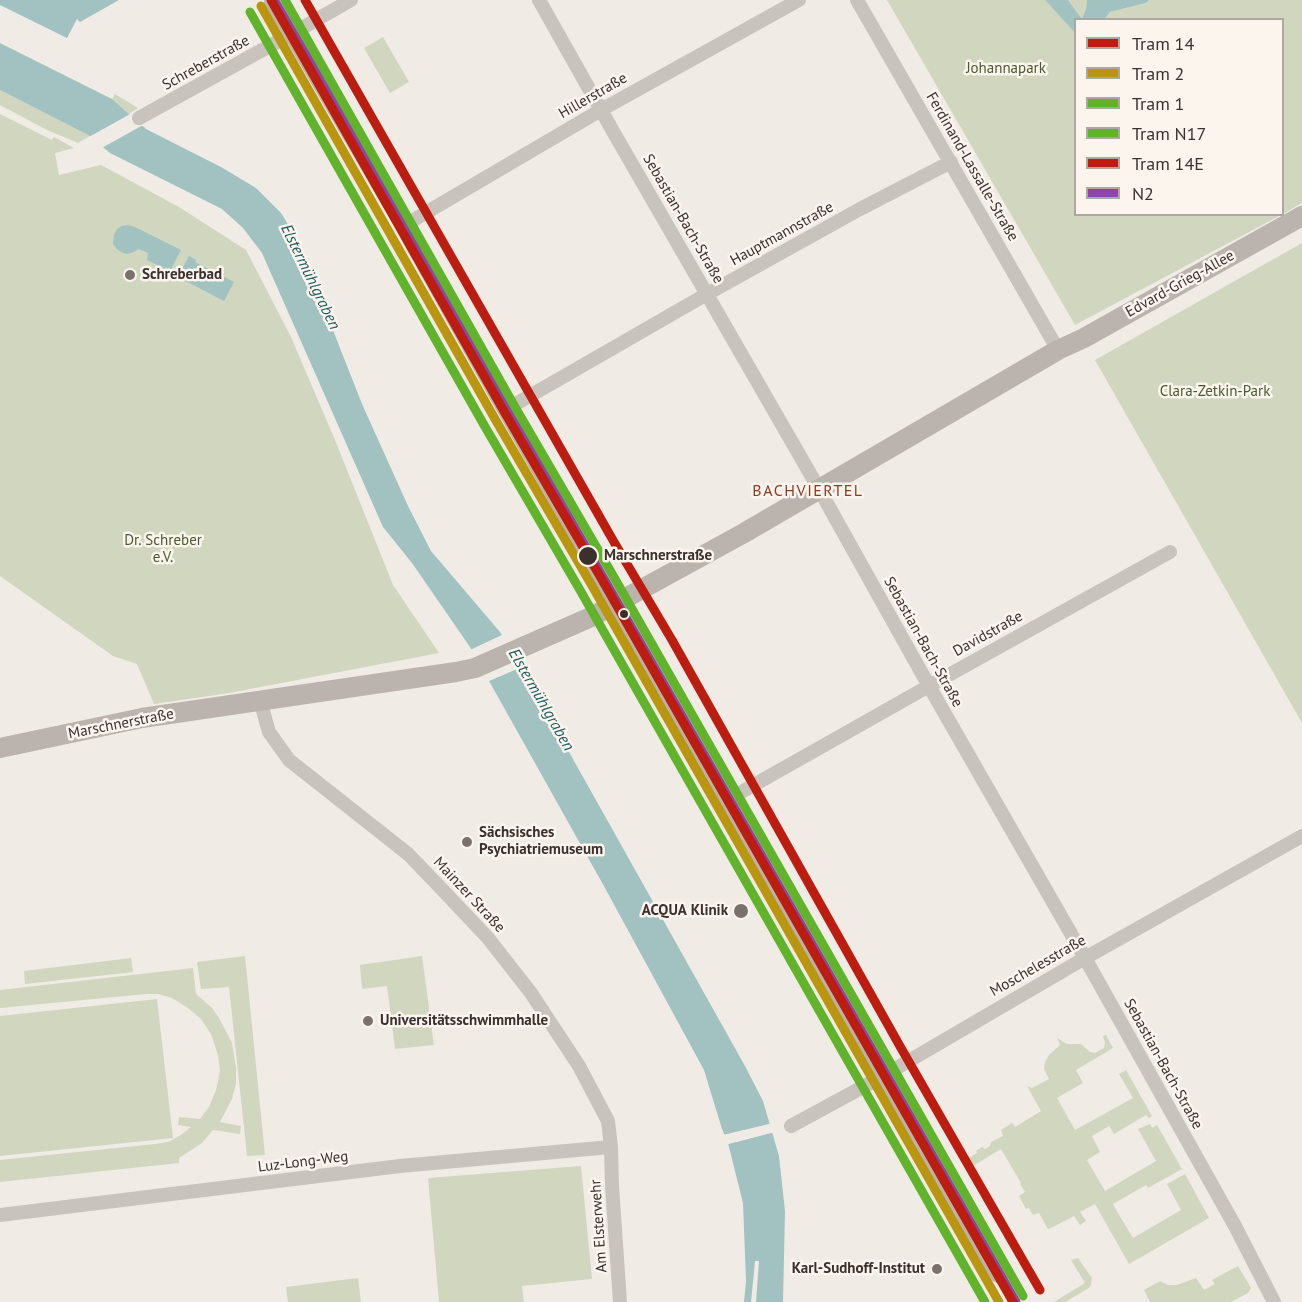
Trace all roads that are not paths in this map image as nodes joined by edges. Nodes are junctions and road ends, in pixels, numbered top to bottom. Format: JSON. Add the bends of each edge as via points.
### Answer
{"nodes":[{"id":1,"x":274,"y":0,"type":"edge"},
{"id":2,"x":351,"y":0,"type":"edge"},
{"id":3,"x":540,"y":0,"type":"edge"},
{"id":4,"x":799,"y":0,"type":"edge"},
{"id":5,"x":857,"y":0,"type":"edge"},
{"id":6,"x":293,"y":33,"type":"junction"},
{"id":7,"x":602,"y":110,"type":"junction"},
{"id":8,"x":139,"y":118,"type":"dead end"},
{"id":9,"x":951,"y":162,"type":"junction"},
{"id":10,"x":1302,"y":216,"type":"edge"},
{"id":11,"x":405,"y":225,"type":"junction"},
{"id":12,"x":707,"y":294,"type":"junction"},
{"id":13,"x":1058,"y":350,"type":"junction"},
{"id":14,"x":507,"y":409,"type":"junction"},
{"id":15,"x":819,"y":489,"type":"junction"},
{"id":16,"x":1170,"y":552,"type":"dead end"},
{"id":17,"x":618,"y":602,"type":"junction"},
{"id":18,"x":929,"y":686,"type":"junction"},
{"id":19,"x":260,"y":700,"type":"junction"},
{"id":20,"x":0,"y":748,"type":"edge"},
{"id":21,"x":729,"y":799,"type":"junction"},
{"id":22,"x":1302,"y":836,"type":"edge"},
{"id":23,"x":1085,"y":958,"type":"junction"},
{"id":24,"x":885,"y":1074,"type":"junction"},
{"id":25,"x":791,"y":1126,"type":"dead end"},
{"id":26,"x":611,"y":1148,"type":"junction"},
{"id":27,"x":0,"y":1215,"type":"edge"},
{"id":28,"x":999,"y":1273,"type":"dead end"},
{"id":29,"x":620,"y":1302,"type":"edge"},
{"id":30,"x":1274,"y":1302,"type":"edge"}],
"edges":[{"from":1,"to":6,"type":"main road"},
{"from":2,"to":6,"type":"street","name":"Schreberstraße"},
{"from":3,"to":7,"type":"street","name":"Sebastian-Bach-Straße"},
{"from":4,"to":7,"type":"street","name":"Hillerstraße"},
{"from":5,"to":9,"type":"street","name":"Ferdinand-Lassalle-Straße"},
{"from":6,"to":8,"type":"street","name":"Schreberstraße"},
{"from":6,"to":11,"type":"main road"},
{"from":7,"to":11,"type":"street","name":"Hillerstraße"},
{"from":7,"to":12,"type":"street","name":"Sebastian-Bach-Straße"},
{"from":9,"to":12,"type":"street","name":"Hauptmannstraße"},
{"from":9,"to":13,"type":"street","name":"Ferdinand-Lassalle-Straße"},
{"from":10,"to":13,"type":"main road","name":"Edvard-Grieg-Allee"},
{"from":11,"to":14,"type":"main road"},
{"from":12,"to":14,"type":"street","name":"Hauptmannstraße"},
{"from":12,"to":15,"type":"street","name":"Sebastian-Bach-Straße"},
{"from":13,"to":15,"type":"main road","name":"Marschnerstraße"},
{"from":14,"to":17,"type":"main road"},
{"from":15,"to":17,"type":"main road","name":"Marschnerstraße"},
{"from":15,"to":18,"type":"street","name":"Sebastian-Bach-Straße"},
{"from":16,"to":18,"type":"street","name":"Davidstraße"},
{"from":17,"to":19,"type":"main road","name":"Marschnerstraße","via":[[584,621],[475,668]]},
{"from":17,"to":21,"type":"main road"},
{"from":18,"to":21,"type":"street","name":"Davidstraße"},
{"from":18,"to":23,"type":"street","name":"Sebastian-Bach-Straße"},
{"from":19,"to":20,"type":"main road","name":"Marschnerstraße","via":[[142,718]]},
{"from":19,"to":26,"type":"street","name":"Mainzer Straße","via":[[269,732],[289,760],[408,854],[488,938],[531,993],[579,1066],[608,1121]]},
{"from":21,"to":24,"type":"main road"},
{"from":22,"to":23,"type":"street","name":"Moschelesstraße"},
{"from":23,"to":24,"type":"street","name":"Moschelesstraße"},
{"from":23,"to":30,"type":"street","name":"Sebastian-Bach-Straße"},
{"from":24,"to":25,"type":"street","name":"Moschelesstraße"},
{"from":24,"to":28,"type":"main road"},
{"from":26,"to":27,"type":"street","name":"Luz-Long-Weg","via":[[400,1166]]},
{"from":26,"to":29,"type":"street","name":"Am Elsterwehr"}]}
